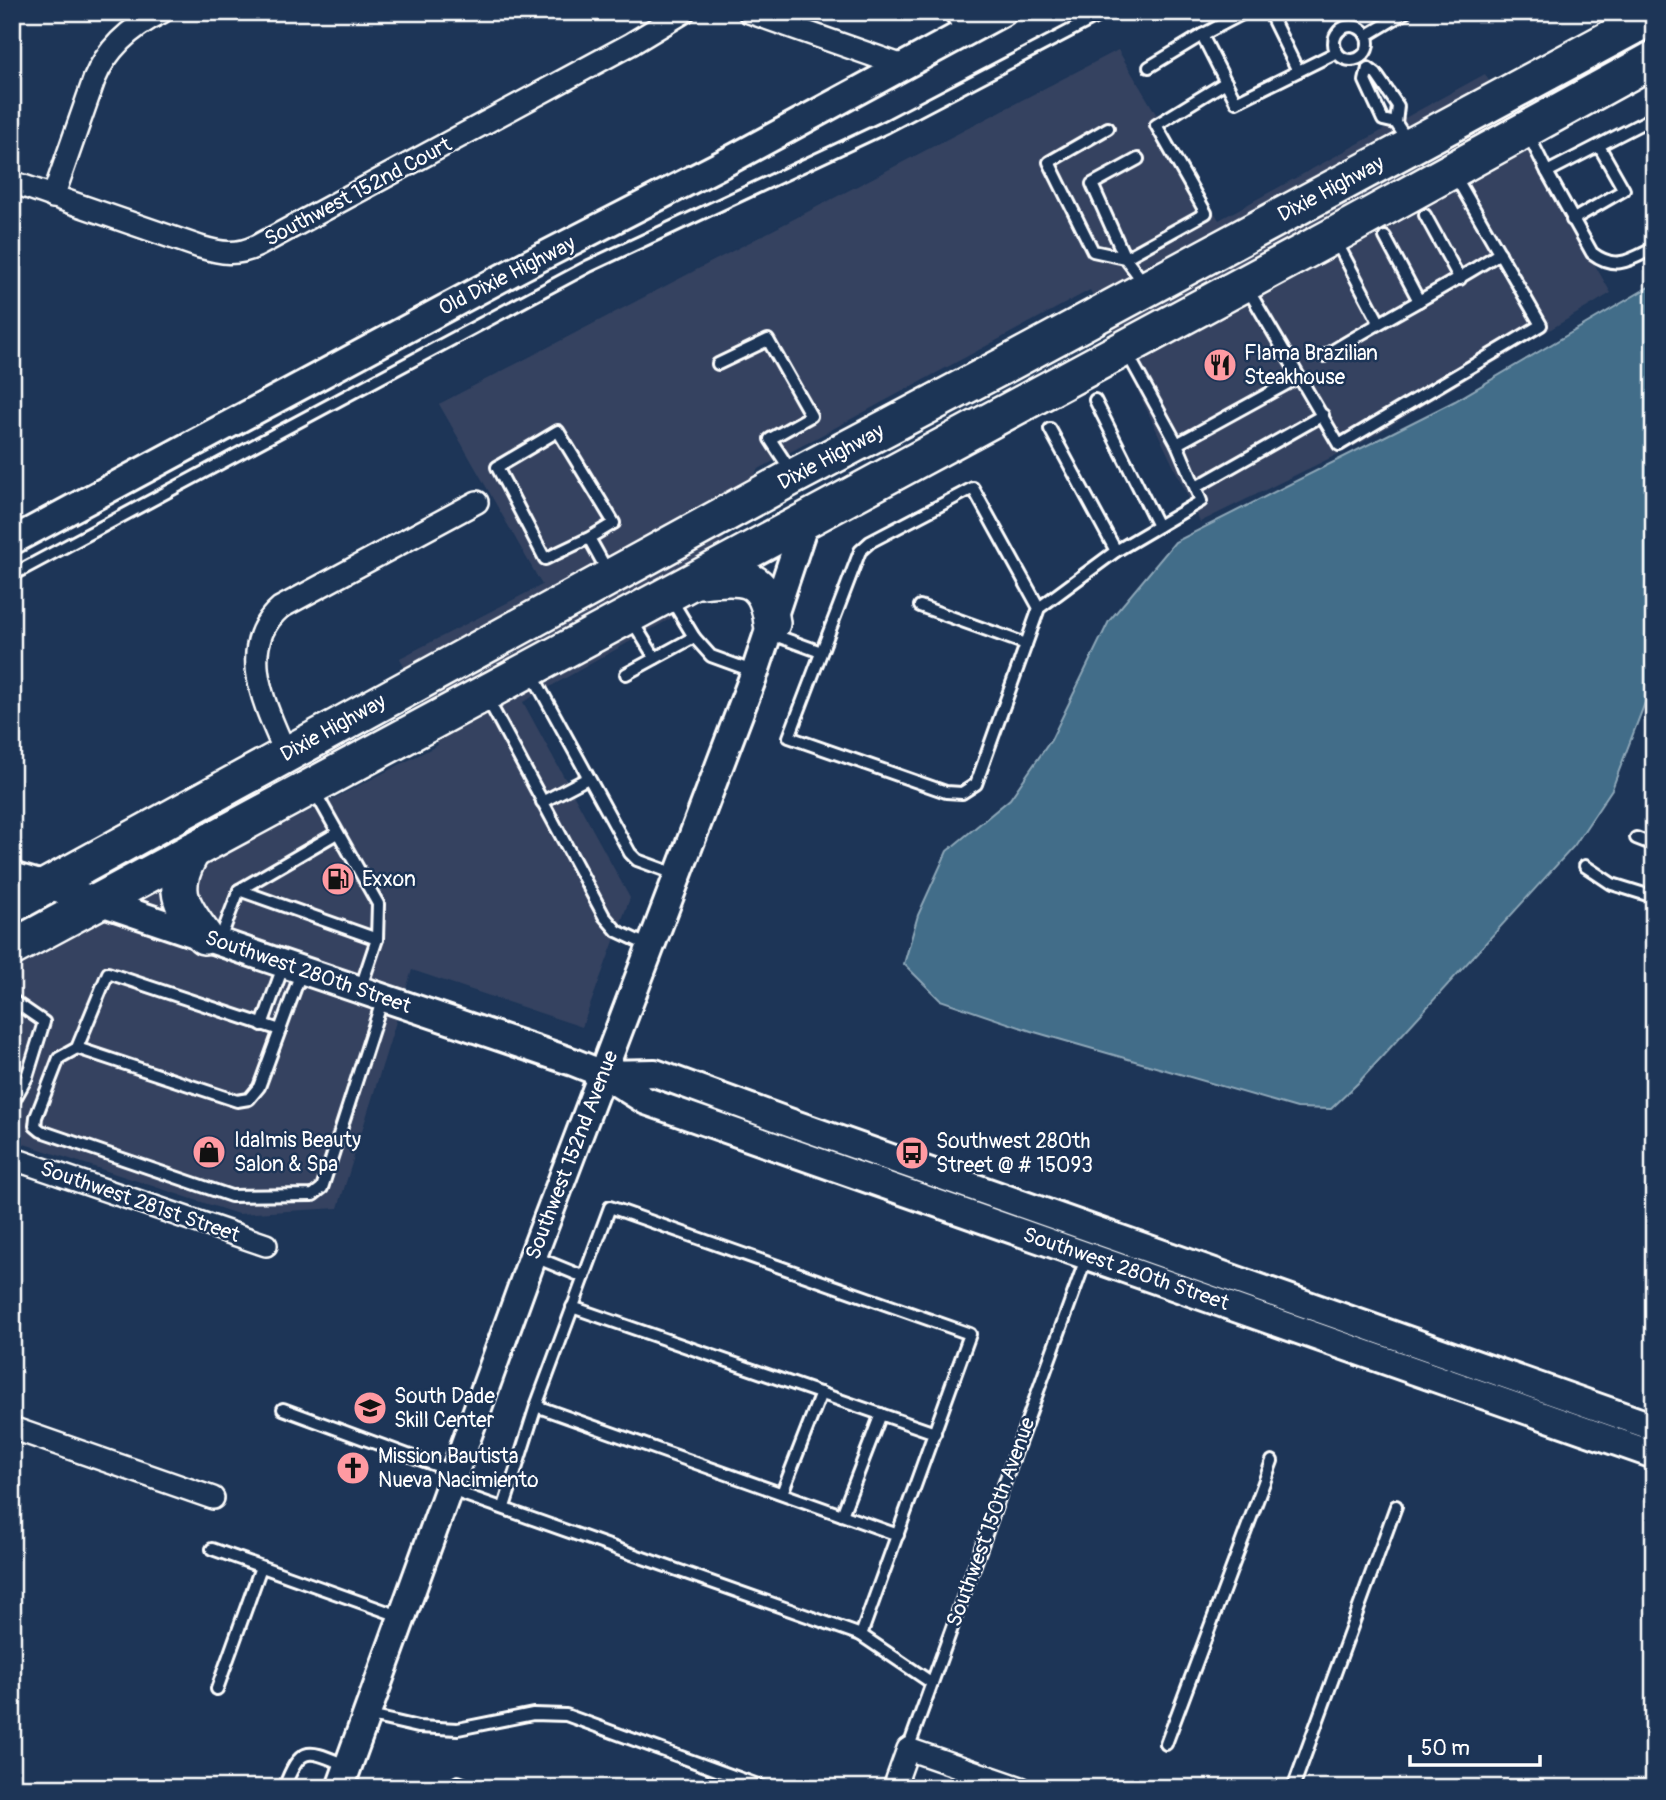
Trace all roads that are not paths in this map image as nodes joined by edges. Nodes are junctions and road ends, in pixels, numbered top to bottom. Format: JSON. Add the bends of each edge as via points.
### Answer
{"nodes":[{"id":1,"x":162,"y":12,"type":"edge"},
{"id":2,"x":684,"y":12,"type":"edge"},
{"id":3,"x":749,"y":12,"type":"edge"},
{"id":4,"x":1003,"y":12,"type":"edge"},
{"id":5,"x":1106,"y":12,"type":"edge"},
{"id":6,"x":1246,"y":12,"type":"edge"},
{"id":7,"x":1269,"y":12,"type":"edge"},
{"id":8,"x":1406,"y":12,"type":"edge"},
{"id":9,"x":1654,"y":15,"type":"edge"},
{"id":10,"x":1388,"y":17,"type":"edge"},
{"id":11,"x":956,"y":23,"type":"edge"},
{"id":12,"x":1654,"y":34,"type":"edge"},
{"id":13,"x":1202,"y":35,"type":"junction"},
{"id":14,"x":1366,"y":36,"type":"junction"},
{"id":15,"x":1337,"y":52,"type":"junction"},
{"id":16,"x":1361,"y":57,"type":"junction"},
{"id":17,"x":1654,"y":59,"type":"edge"},
{"id":18,"x":903,"y":66,"type":"junction"},
{"id":19,"x":1149,"y":67,"type":"dead end"},
{"id":20,"x":1368,"y":68,"type":"junction"},
{"id":21,"x":1298,"y":71,"type":"junction"},
{"id":22,"x":1226,"y":82,"type":"junction"},
{"id":23,"x":1516,"y":89,"type":"junction"},
{"id":24,"x":1654,"y":117,"type":"edge"},
{"id":25,"x":1108,"y":128,"type":"dead end"},
{"id":26,"x":1527,"y":131,"type":"junction"},
{"id":27,"x":1403,"y":134,"type":"junction"},
{"id":28,"x":1599,"y":146,"type":"junction"},
{"id":29,"x":1138,"y":159,"type":"dead end"},
{"id":30,"x":1453,"y":171,"type":"junction"},
{"id":31,"x":1547,"y":172,"type":"junction"},
{"id":32,"x":12,"y":182,"type":"edge"},
{"id":33,"x":53,"y":197,"type":"junction"},
{"id":34,"x":1425,"y":215,"type":"dead end"},
{"id":35,"x":1572,"y":220,"type":"junction"},
{"id":36,"x":1340,"y":233,"type":"junction"},
{"id":37,"x":1385,"y":237,"type":"dead end"},
{"id":38,"x":1654,"y":248,"type":"edge"},
{"id":39,"x":1500,"y":253,"type":"junction"},
{"id":40,"x":1125,"y":258,"type":"junction"},
{"id":41,"x":1460,"y":279,"type":"junction"},
{"id":42,"x":1245,"y":284,"type":"junction"},
{"id":43,"x":1148,"y":288,"type":"junction"},
{"id":44,"x":1419,"y":301,"type":"junction"},
{"id":45,"x":1380,"y":322,"type":"junction"},
{"id":46,"x":1125,"y":349,"type":"junction"},
{"id":47,"x":1324,"y":356,"type":"dead end"},
{"id":48,"x":718,"y":364,"type":"dead end"},
{"id":49,"x":1007,"y":364,"type":"junction"},
{"id":50,"x":1298,"y":377,"type":"junction"},
{"id":51,"x":1095,"y":400,"type":"dead end"},
{"id":52,"x":1322,"y":415,"type":"junction"},
{"id":53,"x":1050,"y":429,"type":"dead end"},
{"id":54,"x":1177,"y":444,"type":"junction"},
{"id":55,"x":792,"y":477,"type":"junction"},
{"id":56,"x":1196,"y":487,"type":"junction"},
{"id":57,"x":477,"y":502,"type":"dead end"},
{"id":58,"x":805,"y":522,"type":"junction"},
{"id":59,"x":1158,"y":526,"type":"junction"},
{"id":60,"x":589,"y":538,"type":"junction"},
{"id":61,"x":12,"y":541,"type":"edge"},
{"id":62,"x":1116,"y":551,"type":"junction"},
{"id":63,"x":12,"y":575,"type":"edge"},
{"id":64,"x":611,"y":577,"type":"junction"},
{"id":65,"x":683,"y":588,"type":"junction"},
{"id":66,"x":920,"y":606,"type":"dead end"},
{"id":67,"x":1039,"y":608,"type":"junction"},
{"id":68,"x":629,"y":617,"type":"junction"},
{"id":69,"x":770,"y":628,"type":"junction"},
{"id":70,"x":592,"y":637,"type":"junction"},
{"id":71,"x":694,"y":637,"type":"junction"},
{"id":72,"x":1026,"y":644,"type":"junction"},
{"id":73,"x":821,"y":652,"type":"junction"},
{"id":74,"x":655,"y":659,"type":"junction"},
{"id":75,"x":530,"y":670,"type":"junction"},
{"id":76,"x":755,"y":672,"type":"junction"},
{"id":77,"x":626,"y":674,"type":"dead end"},
{"id":78,"x":485,"y":694,"type":"junction"},
{"id":79,"x":286,"y":754,"type":"junction"},
{"id":80,"x":588,"y":778,"type":"junction"},
{"id":81,"x":312,"y":786,"type":"junction"},
{"id":82,"x":542,"y":802,"type":"junction"},
{"id":83,"x":337,"y":833,"type":"junction"},
{"id":84,"x":1636,"y":838,"type":"dead end"},
{"id":85,"x":1654,"y":845,"type":"edge"},
{"id":86,"x":193,"y":850,"type":"junction"},
{"id":87,"x":1585,"y":866,"type":"dead end"},
{"id":88,"x":12,"y":876,"type":"edge"},
{"id":89,"x":678,"y":876,"type":"junction"},
{"id":90,"x":46,"y":886,"type":"junction"},
{"id":91,"x":239,"y":890,"type":"junction"},
{"id":92,"x":1654,"y":897,"type":"edge"},
{"id":93,"x":99,"y":901,"type":"junction"},
{"id":94,"x":12,"y":905,"type":"edge"},
{"id":95,"x":12,"y":929,"type":"edge"},
{"id":96,"x":211,"y":939,"type":"junction"},
{"id":97,"x":377,"y":939,"type":"junction"},
{"id":98,"x":651,"y":947,"type":"junction"},
{"id":99,"x":12,"y":948,"type":"edge"},
{"id":100,"x":293,"y":967,"type":"junction"},
{"id":101,"x":372,"y":994,"type":"junction"},
{"id":102,"x":12,"y":1000,"type":"edge"},
{"id":103,"x":262,"y":1025,"type":"junction"},
{"id":104,"x":280,"y":1030,"type":"junction"},
{"id":105,"x":76,"y":1048,"type":"junction"},
{"id":106,"x":603,"y":1074,"type":"junction"},
{"id":107,"x":12,"y":1104,"type":"edge"},
{"id":108,"x":789,"y":1122,"type":"junction"},
{"id":109,"x":781,"y":1148,"type":"junction"},
{"id":110,"x":13,"y":1161,"type":"edge"},
{"id":111,"x":935,"y":1172,"type":"junction"},
{"id":112,"x":925,"y":1199,"type":"junction"},
{"id":113,"x":1096,"y":1230,"type":"junction"},
{"id":114,"x":266,"y":1245,"type":"dead end"},
{"id":115,"x":533,"y":1256,"type":"junction"},
{"id":116,"x":1087,"y":1256,"type":"junction"},
{"id":117,"x":584,"y":1277,"type":"junction"},
{"id":118,"x":572,"y":1307,"type":"junction"},
{"id":119,"x":1362,"y":1324,"type":"junction"},
{"id":120,"x":1355,"y":1350,"type":"junction"},
{"id":121,"x":821,"y":1394,"type":"junction"},
{"id":122,"x":536,"y":1406,"type":"junction"},
{"id":123,"x":283,"y":1409,"type":"dead end"},
{"id":124,"x":1570,"y":1411,"type":"junction"},
{"id":125,"x":881,"y":1414,"type":"junction"},
{"id":126,"x":1654,"y":1427,"type":"edge"},
{"id":127,"x":12,"y":1428,"type":"edge"},
{"id":128,"x":935,"y":1433,"type":"junction"},
{"id":129,"x":1654,"y":1455,"type":"edge"},
{"id":130,"x":1272,"y":1461,"type":"dead end"},
{"id":131,"x":452,"y":1480,"type":"junction"},
{"id":132,"x":782,"y":1493,"type":"junction"},
{"id":133,"x":213,"y":1499,"type":"dead end"},
{"id":134,"x":1396,"y":1506,"type":"dead end"},
{"id":135,"x":504,"y":1507,"type":"junction"},
{"id":136,"x":842,"y":1515,"type":"junction"},
{"id":137,"x":898,"y":1535,"type":"junction"},
{"id":138,"x":212,"y":1549,"type":"dead end"},
{"id":139,"x":261,"y":1567,"type":"junction"},
{"id":140,"x":402,"y":1617,"type":"junction"},
{"id":141,"x":861,"y":1634,"type":"junction"},
{"id":142,"x":932,"y":1683,"type":"junction"},
{"id":143,"x":217,"y":1689,"type":"dead end"},
{"id":144,"x":366,"y":1715,"type":"junction"},
{"id":145,"x":1166,"y":1744,"type":"dead end"},
{"id":146,"x":908,"y":1749,"type":"junction"},
{"id":147,"x":344,"y":1777,"type":"edge"},
{"id":148,"x":284,"y":1788,"type":"edge"},
{"id":149,"x":448,"y":1788,"type":"edge"},
{"id":150,"x":474,"y":1788,"type":"edge"},
{"id":151,"x":766,"y":1788,"type":"edge"},
{"id":152,"x":894,"y":1788,"type":"edge"},
{"id":153,"x":1021,"y":1788,"type":"edge"},
{"id":154,"x":1293,"y":1788,"type":"edge"}],
"edges":[{"from":1,"to":33,"type":"street","via":[[118,41],[102,62]]},
{"from":2,"to":33,"type":"street","name":"Southwest 152nd Court","via":[[240,253],[200,247]]},
{"from":3,"to":18,"type":"street"},
{"from":4,"to":11,"type":"street","name":"Old Dixie Highway"},
{"from":5,"to":63,"type":"lane","via":[[894,123],[589,266]]},
{"from":6,"to":13,"type":"lane"},
{"from":7,"to":21,"type":"lane"},
{"from":8,"to":10,"type":"lane"},
{"from":9,"to":23,"type":"highway","name":"Dixie Highway"},
{"from":10,"to":14,"type":"lane"},
{"from":11,"to":18,"type":"street","name":"Old Dixie Highway"},
{"from":12,"to":26,"type":"highway","via":[[1538,101]]},
{"from":13,"to":19,"type":"lane"},
{"from":13,"to":22,"type":"lane"},
{"from":14,"to":15,"type":"lane","via":[[1359,28],[1343,29],[1335,37]]},
{"from":14,"to":16,"type":"lane","via":[[1368,47]]},
{"from":15,"to":16,"type":"lane","via":[[1345,59]]},
{"from":15,"to":21,"type":"lane"},
{"from":16,"to":20,"type":"lane"},
{"from":17,"to":26,"type":"highway","name":"Dixie Highway"},
{"from":18,"to":61,"type":"street","name":"Old Dixie Highway"},
{"from":20,"to":27,"type":"lane","via":[[1398,106]]},
{"from":20,"to":27,"type":"lane","via":[[1365,81],[1383,120]]},
{"from":21,"to":22,"type":"lane","via":[[1236,102]]},
{"from":22,"to":40,"type":"lane","via":[[1156,125],[1206,213]]},
{"from":23,"to":27,"type":"highway","name":"Dixie Highway"},
{"from":23,"to":36,"type":"highway","via":[[1453,143],[1347,202],[1341,211]]},
{"from":24,"to":28,"type":"lane"},
{"from":25,"to":40,"type":"lane","via":[[1049,162],[1093,251]]},
{"from":26,"to":30,"type":"highway","name":"Dixie Highway"},
{"from":26,"to":31,"type":"lane"},
{"from":27,"to":43,"type":"highway","name":"Dixie Highway"},
{"from":28,"to":31,"type":"lane"},
{"from":28,"to":35,"type":"lane","via":[[1624,190]]},
{"from":29,"to":40,"type":"lane","via":[[1092,184]]},
{"from":30,"to":36,"type":"highway","name":"Dixie Highway"},
{"from":30,"to":39,"type":"lane"},
{"from":31,"to":35,"type":"lane"},
{"from":32,"to":33,"type":"street","name":"Southwest 152nd Court"},
{"from":34,"to":41,"type":"lane"},
{"from":35,"to":38,"type":"lane","via":[[1592,253],[1603,261],[1624,263]]},
{"from":36,"to":42,"type":"highway","name":"Dixie Highway"},
{"from":36,"to":45,"type":"lane"},
{"from":37,"to":44,"type":"lane"},
{"from":39,"to":41,"type":"lane"},
{"from":39,"to":52,"type":"lane","via":[[1541,326],[1339,445]]},
{"from":40,"to":43,"type":"lane"},
{"from":41,"to":44,"type":"lane"},
{"from":42,"to":46,"type":"highway","name":"Dixie Highway"},
{"from":42,"to":50,"type":"lane"},
{"from":43,"to":49,"type":"highway","name":"Dixie Highway"},
{"from":44,"to":45,"type":"lane"},
{"from":45,"to":47,"type":"lane"},
{"from":46,"to":54,"type":"lane"},
{"from":46,"to":58,"type":"highway","name":"Dixie Highway"},
{"from":48,"to":55,"type":"lane","via":[[768,340],[811,416],[770,439]]},
{"from":49,"to":55,"type":"highway","name":"Dixie Highway"},
{"from":49,"to":58,"type":"highway","via":[[978,398],[819,488]]},
{"from":50,"to":52,"type":"lane"},
{"from":50,"to":54,"type":"lane"},
{"from":51,"to":59,"type":"lane"},
{"from":52,"to":56,"type":"lane"},
{"from":53,"to":62,"type":"lane"},
{"from":54,"to":56,"type":"lane"},
{"from":55,"to":64,"type":"highway","name":"Dixie Highway"},
{"from":55,"to":70,"type":"highway","via":[[790,500],[779,510],[626,595]]},
{"from":56,"to":59,"type":"lane","via":[[1201,501]]},
{"from":57,"to":79,"type":"street","via":[[273,614],[261,635],[257,673]]},
{"from":58,"to":65,"type":"highway","name":"Dixie Highway"},
{"from":58,"to":69,"type":"street","name":"Southwest 152nd Avenue"},
{"from":59,"to":62,"type":"lane"},
{"from":60,"to":60,"type":"lane","via":[[614,523],[558,431],[497,467],[545,559]]},
{"from":60,"to":64,"type":"lane"},
{"from":62,"to":67,"type":"lane"},
{"from":64,"to":79,"type":"highway","name":"Dixie Highway"},
{"from":65,"to":68,"type":"highway","name":"Dixie Highway"},
{"from":65,"to":69,"type":"highway","via":[[733,576],[755,584],[770,603]]},
{"from":65,"to":71,"type":"lane"},
{"from":66,"to":72,"type":"lane"},
{"from":67,"to":72,"type":"lane"},
{"from":67,"to":73,"type":"lane","via":[[973,488],[860,551]]},
{"from":68,"to":70,"type":"highway","name":"Dixie Highway"},
{"from":68,"to":74,"type":"lane"},
{"from":69,"to":73,"type":"lane"},
{"from":69,"to":76,"type":"street","name":"Southwest 152nd Avenue"},
{"from":70,"to":75,"type":"highway","name":"Dixie Highway"},
{"from":71,"to":74,"type":"lane"},
{"from":71,"to":76,"type":"lane","via":[[711,656]]},
{"from":72,"to":73,"type":"lane","via":[[976,785],[962,793],[946,792],[789,737]]},
{"from":74,"to":77,"type":"lane"},
{"from":75,"to":78,"type":"highway","name":"Dixie Highway"},
{"from":75,"to":80,"type":"lane"},
{"from":76,"to":89,"type":"street","name":"Southwest 152nd Avenue"},
{"from":78,"to":81,"type":"highway","name":"Dixie Highway"},
{"from":78,"to":82,"type":"lane"},
{"from":79,"to":90,"type":"highway","name":"Dixie Highway"},
{"from":79,"to":93,"type":"highway","via":[[284,774],[126,863]]},
{"from":80,"to":82,"type":"lane"},
{"from":80,"to":89,"type":"lane","via":[[630,853]]},
{"from":81,"to":83,"type":"lane"},
{"from":81,"to":86,"type":"highway","name":"Dixie Highway"},
{"from":82,"to":98,"type":"lane","via":[[610,924]]},
{"from":83,"to":91,"type":"lane"},
{"from":83,"to":97,"type":"lane","via":[[378,904]]},
{"from":84,"to":85,"type":"lane"},
{"from":86,"to":93,"type":"highway","name":"Dixie Highway"},
{"from":86,"to":96,"type":"highway","via":[[181,874],[179,895],[187,913]]},
{"from":87,"to":92,"type":"lane","via":[[1612,884]]},
{"from":88,"to":90,"type":"street","name":"Southwest 280th Street"},
{"from":89,"to":98,"type":"street","name":"Southwest 152nd Avenue"},
{"from":90,"to":93,"type":"street","name":"Southwest 280th Street"},
{"from":90,"to":94,"type":"highway","name":"Dixie Highway"},
{"from":90,"to":95,"type":"highway","via":[[29,916]]},
{"from":91,"to":96,"type":"lane"},
{"from":91,"to":97,"type":"lane"},
{"from":93,"to":96,"type":"street","name":"Southwest 280th Street"},
{"from":93,"to":99,"type":"highway","name":"Dixie Highway"},
{"from":96,"to":100,"type":"street","name":"Southwest 280th Street"},
{"from":97,"to":101,"type":"lane"},
{"from":98,"to":106,"type":"street","name":"Southwest 152nd Avenue"},
{"from":100,"to":101,"type":"street","name":"Southwest 280th Street"},
{"from":100,"to":103,"type":"lane"},
{"from":100,"to":104,"type":"lane"},
{"from":101,"to":105,"type":"lane","via":[[322,1188],[313,1195],[230,1196],[41,1131],[34,1121],[59,1058]]},
{"from":101,"to":106,"type":"street","name":"Southwest 280th Street"},
{"from":102,"to":107,"type":"lane","via":[[44,1022],[27,1077]]},
{"from":103,"to":104,"type":"lane"},
{"from":103,"to":105,"type":"lane","via":[[108,973]]},
{"from":104,"to":105,"type":"lane","via":[[259,1087],[249,1098],[237,1101]]},
{"from":106,"to":108,"type":"street","name":"Southwest 280th Street","via":[[656,1073]]},
{"from":106,"to":109,"type":"street","name":"Southwest 280th Street","via":[[646,1101]]},
{"from":106,"to":115,"type":"street","name":"Southwest 152nd Avenue"},
{"from":108,"to":109,"type":"street"},
{"from":108,"to":111,"type":"street","name":"Southwest 280th Street"},
{"from":109,"to":112,"type":"street","name":"Southwest 280th Street"},
{"from":110,"to":114,"type":"street","name":"Southwest 281st Street"},
{"from":111,"to":112,"type":"street"},
{"from":111,"to":113,"type":"street","name":"Southwest 280th Street"},
{"from":112,"to":116,"type":"street","name":"Southwest 280th Street"},
{"from":113,"to":116,"type":"street"},
{"from":113,"to":119,"type":"street","name":"Southwest 280th Street"},
{"from":115,"to":117,"type":"lane"},
{"from":115,"to":131,"type":"street","name":"Southwest 152nd Avenue"},
{"from":116,"to":120,"type":"street","name":"Southwest 280th Street"},
{"from":116,"to":142,"type":"lane","name":"Southwest 150th Avenue"},
{"from":117,"to":118,"type":"lane"},
{"from":117,"to":128,"type":"lane","via":[[610,1207],[970,1334]]},
{"from":118,"to":121,"type":"lane"},
{"from":118,"to":122,"type":"lane"},
{"from":119,"to":120,"type":"street"},
{"from":119,"to":124,"type":"street","name":"Southwest 280th Street"},
{"from":120,"to":124,"type":"street","name":"Southwest 280th Street"},
{"from":121,"to":125,"type":"lane"},
{"from":121,"to":132,"type":"lane"},
{"from":122,"to":132,"type":"lane"},
{"from":122,"to":135,"type":"lane"},
{"from":123,"to":131,"type":"lane"},
{"from":124,"to":126,"type":"street","name":"Southwest 280th Street"},
{"from":124,"to":129,"type":"street","name":"Southwest 280th Street"},
{"from":125,"to":128,"type":"lane"},
{"from":125,"to":136,"type":"lane"},
{"from":127,"to":133,"type":"street"},
{"from":128,"to":137,"type":"lane"},
{"from":130,"to":145,"type":"lane"},
{"from":131,"to":135,"type":"lane"},
{"from":131,"to":140,"type":"street","name":"Southwest 152nd Avenue"},
{"from":132,"to":136,"type":"lane"},
{"from":134,"to":154,"type":"lane"},
{"from":135,"to":141,"type":"lane"},
{"from":136,"to":137,"type":"lane"},
{"from":137,"to":141,"type":"lane"},
{"from":138,"to":139,"type":"lane"},
{"from":139,"to":140,"type":"lane"},
{"from":139,"to":143,"type":"lane"},
{"from":140,"to":144,"type":"street","name":"Southwest 152nd Avenue"},
{"from":141,"to":142,"type":"lane"},
{"from":142,"to":146,"type":"lane","name":"Southwest 150th Avenue"},
{"from":144,"to":147,"type":"street","name":"Southwest 152nd Avenue"},
{"from":144,"to":151,"type":"lane","via":[[418,1727],[458,1729],[533,1714],[566,1715]]},
{"from":146,"to":152,"type":"street","name":"Southwest 150th Avenue"},
{"from":146,"to":153,"type":"street"},
{"from":147,"to":148,"type":"lane","via":[[314,1752],[292,1765]]},
{"from":149,"to":150,"type":"lane","via":[[458,1782]]}]}
